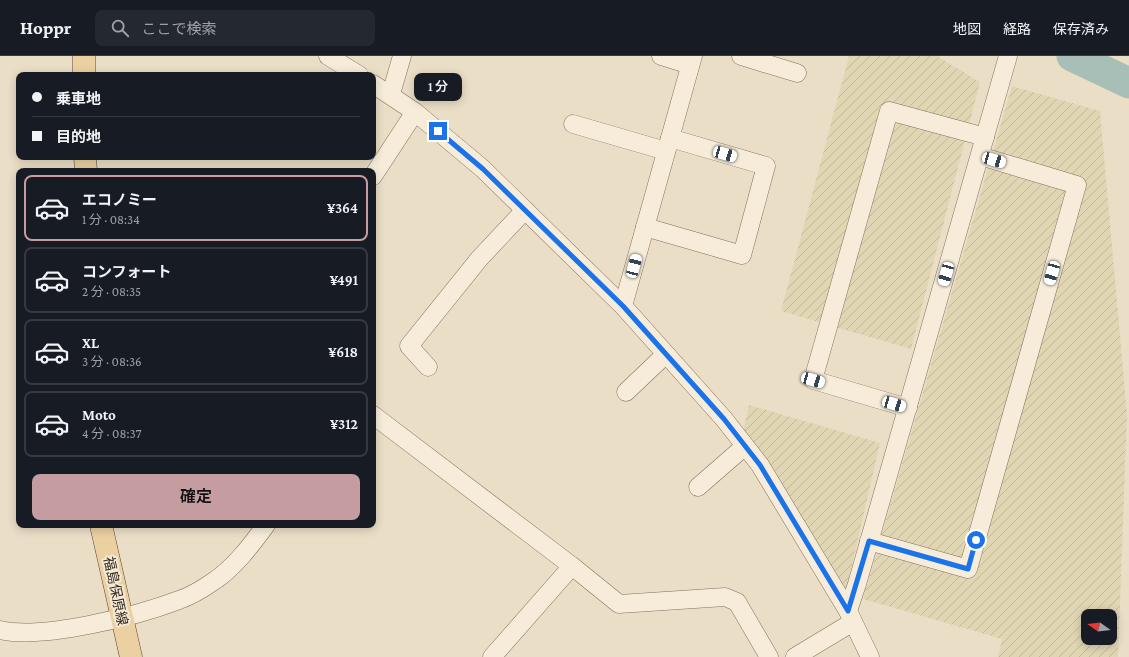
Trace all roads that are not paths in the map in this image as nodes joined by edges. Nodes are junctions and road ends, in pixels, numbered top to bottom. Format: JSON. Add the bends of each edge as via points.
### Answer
{"nodes":[{"id":1,"x":84,"y":56,"type":"edge"},
{"id":2,"x":328,"y":56,"type":"edge"},
{"id":3,"x":402,"y":56,"type":"edge"},
{"id":4,"x":661,"y":56,"type":"edge"},
{"id":5,"x":741,"y":56,"type":"edge"},
{"id":6,"x":1008,"y":56,"type":"edge"},
{"id":7,"x":691,"y":60,"type":"edge"},
{"id":8,"x":84,"y":72,"type":"edge"},
{"id":9,"x":354,"y":72,"type":"edge"},
{"id":10,"x":797,"y":73,"type":"dead end"},
{"id":11,"x":376,"y":86,"type":"edge"},
{"id":12,"x":391,"y":94,"type":"junction"},
{"id":13,"x":415,"y":112,"type":"junction"},
{"id":14,"x":573,"y":124,"type":"dead end"},
{"id":15,"x":985,"y":137,"type":"junction"},
{"id":16,"x":668,"y":144,"type":"junction"},
{"id":17,"x":980,"y":156,"type":"junction"},
{"id":18,"x":376,"y":171,"type":"edge"},
{"id":19,"x":525,"y":210,"type":"junction"},
{"id":20,"x":645,"y":227,"type":"junction"},
{"id":21,"x":623,"y":306,"type":"junction"},
{"id":22,"x":666,"y":354,"type":"junction"},
{"id":23,"x":428,"y":367,"type":"dead end"},
{"id":24,"x":626,"y":392,"type":"dead end"},
{"id":25,"x":908,"y":408,"type":"junction"},
{"id":26,"x":376,"y":416,"type":"edge"},
{"id":27,"x":745,"y":446,"type":"junction"},
{"id":28,"x":698,"y":487,"type":"dead end"},
{"id":29,"x":102,"y":528,"type":"edge"},
{"id":30,"x":264,"y":528,"type":"edge"},
{"id":31,"x":869,"y":541,"type":"junction"},
{"id":32,"x":572,"y":566,"type":"junction"},
{"id":33,"x":850,"y":616,"type":"junction"},
{"id":34,"x":121,"y":617,"type":"junction"},
{"id":35,"x":0,"y":630,"type":"edge"},
{"id":36,"x":872,"y":656,"type":"edge"},
{"id":37,"x":131,"y":657,"type":"edge"},
{"id":38,"x":492,"y":657,"type":"edge"},
{"id":39,"x":769,"y":657,"type":"edge"},
{"id":40,"x":795,"y":657,"type":"edge"}],
"edges":[{"from":1,"to":8,"type":"main road"},
{"from":2,"to":9,"type":"street"},
{"from":3,"to":12,"type":"street"},
{"from":4,"to":7,"type":"street"},
{"from":5,"to":10,"type":"street"},
{"from":6,"to":15,"type":"street"},
{"from":7,"to":16,"type":"street"},
{"from":11,"to":12,"type":"street"},
{"from":12,"to":13,"type":"street"},
{"from":13,"to":18,"type":"street"},
{"from":13,"to":19,"type":"street","via":[[483,169]]},
{"from":14,"to":16,"type":"street"},
{"from":15,"to":17,"type":"street"},
{"from":15,"to":25,"type":"street","via":[[889,111],[878,149],[813,380]]},
{"from":16,"to":20,"type":"street"},
{"from":16,"to":20,"type":"street","via":[[766,166],[742,255]]},
{"from":17,"to":25,"type":"street"},
{"from":17,"to":31,"type":"street","via":[[1077,185],[968,569]]},
{"from":19,"to":21,"type":"street"},
{"from":19,"to":23,"type":"street","via":[[479,259],[409,346]]},
{"from":20,"to":21,"type":"street"},
{"from":21,"to":22,"type":"street"},
{"from":22,"to":24,"type":"street"},
{"from":22,"to":27,"type":"street"},
{"from":25,"to":31,"type":"street"},
{"from":26,"to":32,"type":"street"},
{"from":27,"to":28,"type":"street"},
{"from":27,"to":33,"type":"street","via":[[760,465]]},
{"from":29,"to":34,"type":"main road","name":"福島保原線"},
{"from":30,"to":34,"type":"street","via":[[250,548],[216,580],[180,600]]},
{"from":31,"to":33,"type":"street"},
{"from":32,"to":38,"type":"street"},
{"from":32,"to":39,"type":"street","via":[[619,604],[725,597],[737,602]]},
{"from":33,"to":36,"type":"street"},
{"from":33,"to":40,"type":"street"},
{"from":34,"to":35,"type":"street","via":[[42,632]]},
{"from":34,"to":37,"type":"main road","name":"福島保原線"}]}
